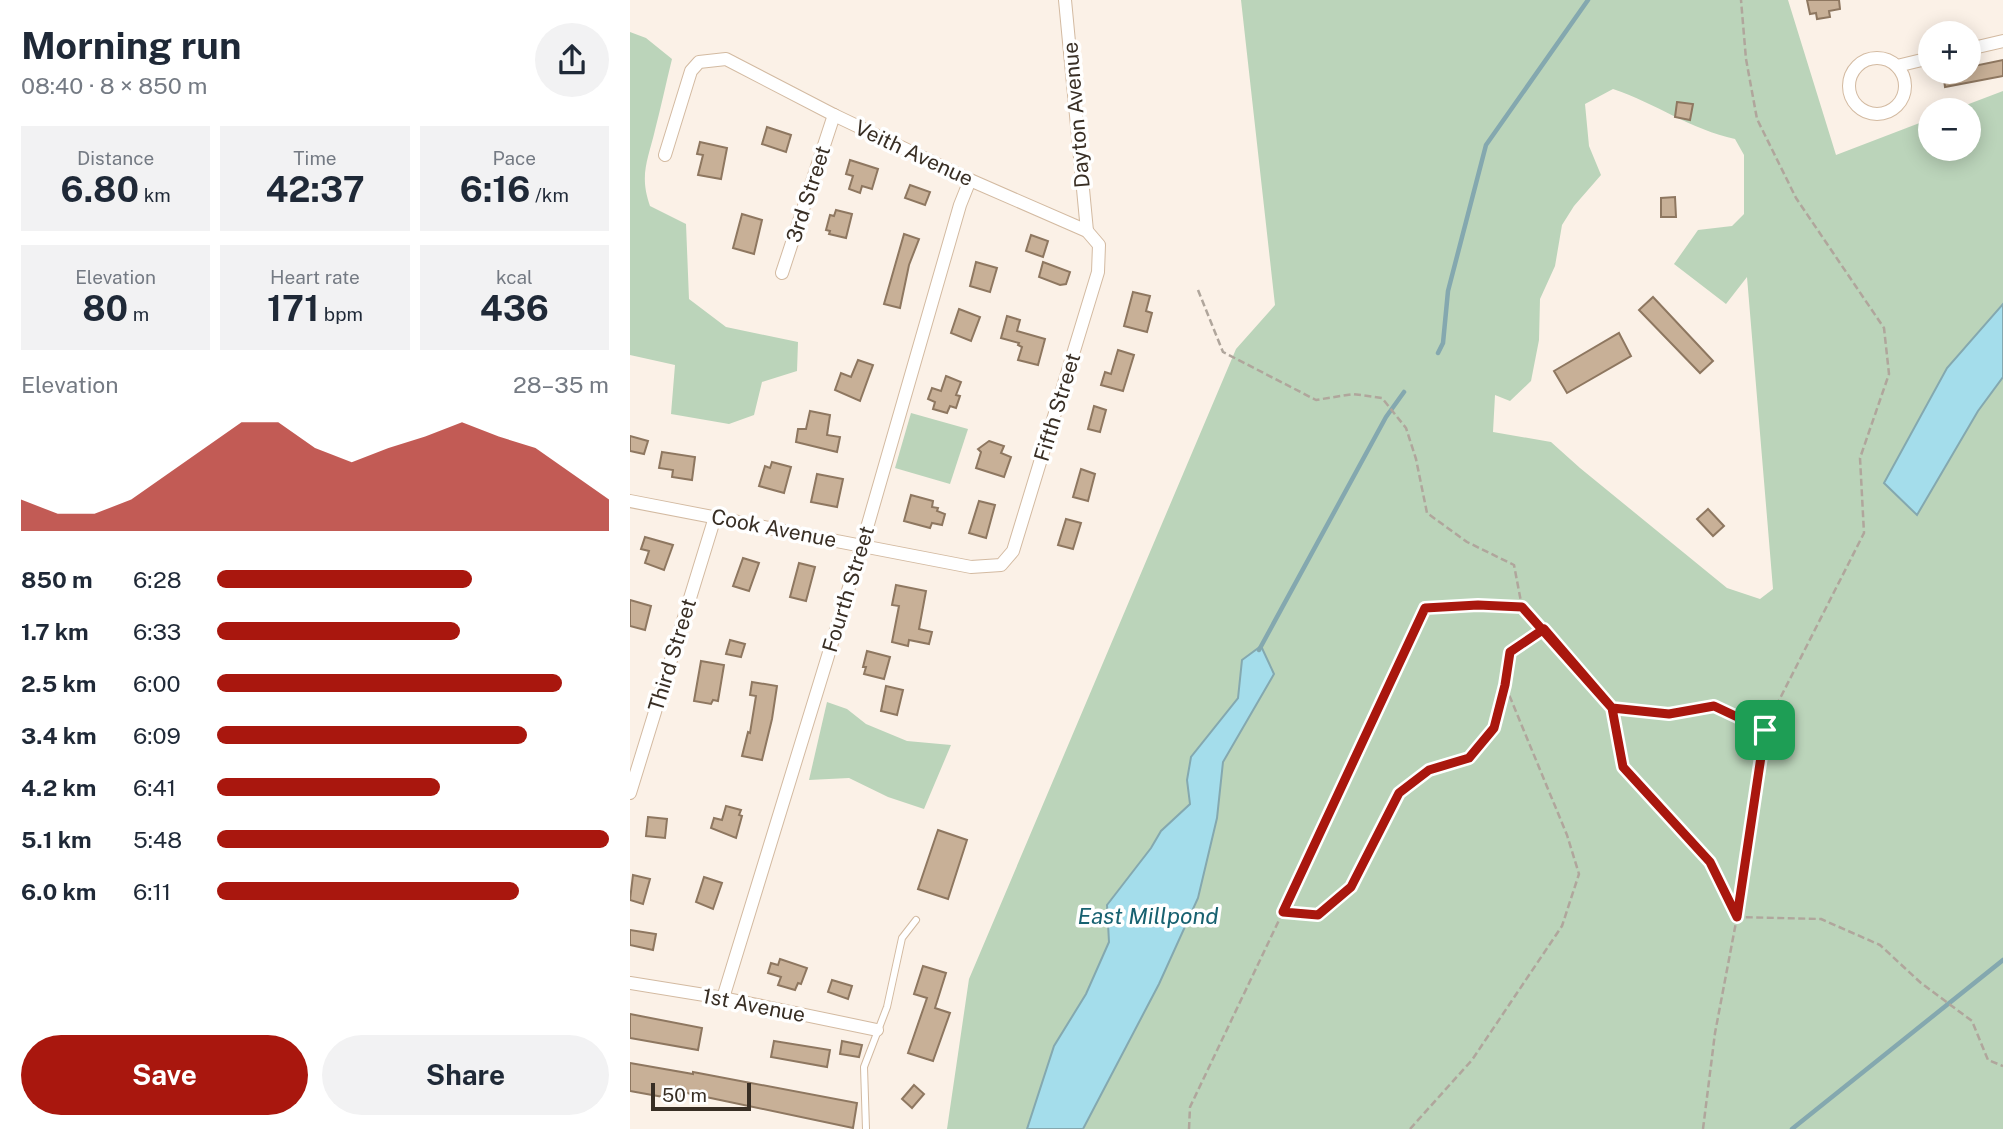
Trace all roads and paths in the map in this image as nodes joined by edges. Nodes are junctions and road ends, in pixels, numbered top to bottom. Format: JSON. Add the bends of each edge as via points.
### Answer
{"nodes":[{"id":1,"x":1065,"y":0,"type":"edge"},
{"id":2,"x":1741,"y":0,"type":"edge"},
{"id":3,"x":2003,"y":41,"type":"edge"},
{"id":4,"x":1981,"y":46,"type":"edge"},
{"id":5,"x":1918,"y":61,"type":"edge"},
{"id":6,"x":1897,"y":66,"type":"junction"},
{"id":7,"x":834,"y":115,"type":"junction"},
{"id":8,"x":665,"y":155,"type":"dead end"},
{"id":9,"x":970,"y":180,"type":"junction"},
{"id":10,"x":1087,"y":231,"type":"junction"},
{"id":11,"x":1099,"y":245,"type":"joint"},
{"id":12,"x":782,"y":273,"type":"dead end"},
{"id":13,"x":1198,"y":290,"type":"dead end"},
{"id":14,"x":630,"y":501,"type":"edge"},
{"id":15,"x":715,"y":517,"type":"junction"},
{"id":16,"x":862,"y":545,"type":"junction"},
{"id":17,"x":1001,"y":565,"type":"joint"},
{"id":18,"x":1522,"y":607,"type":"junction"},
{"id":19,"x":1544,"y":629,"type":"junction"},
{"id":20,"x":1505,"y":685,"type":"junction"},
{"id":21,"x":1612,"y":708,"type":"junction"},
{"id":22,"x":1765,"y":730,"type":"junction"},
{"id":23,"x":630,"y":793,"type":"edge"},
{"id":24,"x":1283,"y":912,"type":"junction"},
{"id":25,"x":1737,"y":917,"type":"junction"},
{"id":26,"x":916,"y":920,"type":"dead end"},
{"id":27,"x":630,"y":983,"type":"edge"},
{"id":28,"x":723,"y":998,"type":"junction"},
{"id":29,"x":877,"y":1030,"type":"junction"},
{"id":30,"x":2003,"y":1066,"type":"edge"},
{"id":31,"x":866,"y":1129,"type":"edge"},
{"id":32,"x":1189,"y":1129,"type":"edge"},
{"id":33,"x":1410,"y":1129,"type":"edge"},
{"id":34,"x":1703,"y":1129,"type":"edge"}],
"edges":[{"from":1,"to":10,"type":"street","name":"Dayton Avenue"},
{"from":2,"to":22,"type":"path","via":[[1757,119],[1796,198],[1884,328],[1889,374],[1860,458],[1864,533]]},
{"from":3,"to":4,"type":"street"},
{"from":5,"to":6,"type":"street"},
{"from":6,"to":6,"type":"street","via":[[1905,82],[1896,106],[1872,113],[1856,104],[1849,87],[1855,69],[1880,58]]},
{"from":7,"to":8,"type":"street","name":"Veith Avenue","via":[[726,59],[699,62],[691,71]]},
{"from":7,"to":9,"type":"street","name":"Veith Avenue"},
{"from":7,"to":12,"type":"street","name":"3rd Street"},
{"from":9,"to":10,"type":"street","name":"Veith Avenue"},
{"from":9,"to":16,"type":"street","name":"Fourth Street"},
{"from":10,"to":11,"type":"street","name":"Veith Avenue"},
{"from":11,"to":17,"type":"street","name":"Fifth Street","via":[[1098,272],[1013,551]]},
{"from":13,"to":18,"type":"path","via":[[1223,352],[1317,400],[1353,394],[1382,398],[1406,428],[1427,513],[1467,542],[1514,565]]},
{"from":14,"to":15,"type":"street","name":"Cook Avenue"},
{"from":15,"to":16,"type":"street","name":"Cook Avenue"},
{"from":15,"to":23,"type":"street","name":"Third Street"},
{"from":16,"to":17,"type":"street","name":"Cook Avenue","via":[[971,567]]},
{"from":16,"to":28,"type":"street","name":"Fourth Street"},
{"from":18,"to":19,"type":"path"},
{"from":18,"to":24,"type":"path","via":[[1425,608]]},
{"from":19,"to":20,"type":"path","via":[[1510,652]]},
{"from":19,"to":21,"type":"path"},
{"from":20,"to":24,"type":"path","via":[[1494,728],[1469,758],[1429,770],[1399,793],[1351,887],[1318,915]]},
{"from":20,"to":33,"type":"path","via":[[1579,874],[1562,926],[1472,1060]]},
{"from":21,"to":22,"type":"path","via":[[1669,714],[1714,706]]},
{"from":21,"to":25,"type":"path","via":[[1623,767],[1710,862]]},
{"from":22,"to":25,"type":"path"},
{"from":24,"to":32,"type":"path","via":[[1190,1107]]},
{"from":25,"to":30,"type":"path","via":[[1821,919],[1880,946],[1972,1021],[1988,1060]]},
{"from":25,"to":34,"type":"path"},
{"from":26,"to":29,"type":"lane","via":[[902,939],[887,1007]]},
{"from":27,"to":28,"type":"street","name":"1st Avenue"},
{"from":28,"to":29,"type":"street","name":"1st Avenue"},
{"from":29,"to":31,"type":"lane","via":[[864,1067]]}]}
